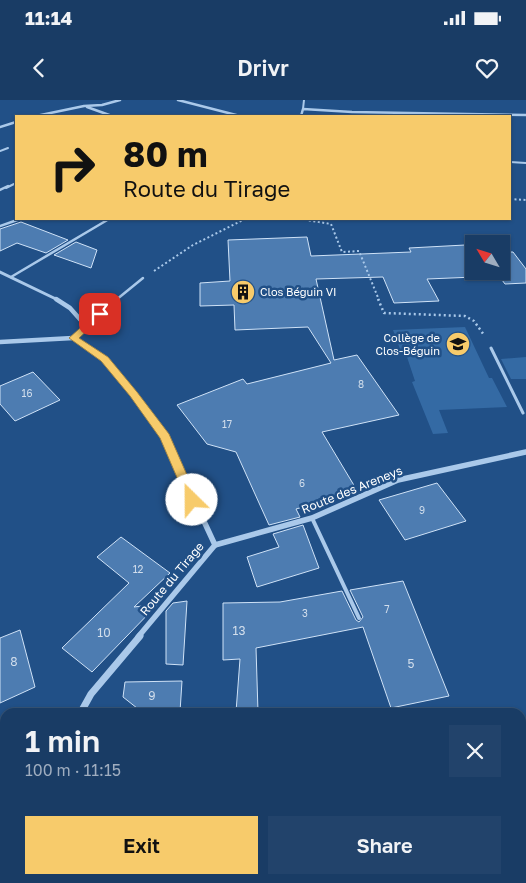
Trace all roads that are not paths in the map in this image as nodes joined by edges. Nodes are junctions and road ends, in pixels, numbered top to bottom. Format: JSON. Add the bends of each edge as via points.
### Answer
{"nodes":[{"id":1,"x":120,"y":100,"type":"edge"},
{"id":2,"x":178,"y":100,"type":"edge"},
{"id":3,"x":304,"y":100,"type":"edge"},
{"id":4,"x":84,"y":106,"type":"junction"},
{"id":5,"x":303,"y":109,"type":"junction"},
{"id":6,"x":41,"y":115,"type":"edge"},
{"id":7,"x":109,"y":115,"type":"edge"},
{"id":8,"x":236,"y":115,"type":"edge"},
{"id":9,"x":301,"y":115,"type":"edge"},
{"id":10,"x":482,"y":115,"type":"edge"},
{"id":11,"x":511,"y":116,"type":"edge"},
{"id":12,"x":526,"y":116,"type":"edge"},
{"id":13,"x":15,"y":122,"type":"edge"},
{"id":14,"x":0,"y":127,"type":"edge"},
{"id":15,"x":8,"y":148,"type":"dead end"},
{"id":16,"x":0,"y":151,"type":"edge"},
{"id":17,"x":511,"y":162,"type":"edge"},
{"id":18,"x":526,"y":164,"type":"edge"},
{"id":19,"x":15,"y":183,"type":"edge"},
{"id":20,"x":0,"y":190,"type":"edge"},
{"id":21,"x":17,"y":220,"type":"edge"},
{"id":22,"x":107,"y":220,"type":"edge"},
{"id":23,"x":0,"y":226,"type":"edge"},
{"id":24,"x":0,"y":272,"type":"edge"},
{"id":25,"x":11,"y":277,"type":"junction"},
{"id":26,"x":143,"y":278,"type":"road end"},
{"id":27,"x":86,"y":326,"type":"junction"},
{"id":28,"x":73,"y":338,"type":"junction"},
{"id":29,"x":0,"y":342,"type":"edge"},
{"id":30,"x":491,"y":348,"type":"road end"},
{"id":31,"x":523,"y":413,"type":"dead end"},
{"id":32,"x":526,"y":452,"type":"edge"},
{"id":33,"x":312,"y":518,"type":"junction"},
{"id":34,"x":215,"y":545,"type":"junction"},
{"id":35,"x":359,"y":618,"type":"dead end"},
{"id":36,"x":83,"y":708,"type":"edge"}],
"edges":[{"from":1,"to":4,"type":"street","via":[[102,106]]},
{"from":2,"to":8,"type":"street"},
{"from":3,"to":5,"type":"lane"},
{"from":4,"to":6,"type":"street"},
{"from":4,"to":7,"type":"street"},
{"from":5,"to":9,"type":"street"},
{"from":5,"to":10,"type":"street"},
{"from":11,"to":12,"type":"street"},
{"from":13,"to":14,"type":"street"},
{"from":15,"to":16,"type":"lane"},
{"from":17,"to":18,"type":"lane"},
{"from":19,"to":20,"type":"lane"},
{"from":21,"to":23,"type":"lane"},
{"from":22,"to":25,"type":"lane"},
{"from":24,"to":25,"type":"street"},
{"from":25,"to":27,"type":"street","via":[[74,310]]},
{"from":26,"to":27,"type":"lane"},
{"from":27,"to":28,"type":"street"},
{"from":28,"to":29,"type":"street"},
{"from":28,"to":34,"type":"street","name":"Route du Tirage","via":[[104,359],[165,437]]},
{"from":30,"to":31,"type":"lane"},
{"from":32,"to":33,"type":"street","name":"Route des Areneys","via":[[398,480]]},
{"from":33,"to":34,"type":"street","name":"Route des Areneys"},
{"from":33,"to":35,"type":"lane"},
{"from":34,"to":36,"type":"street","name":"Route du Tirage","via":[[91,694]]}]}
